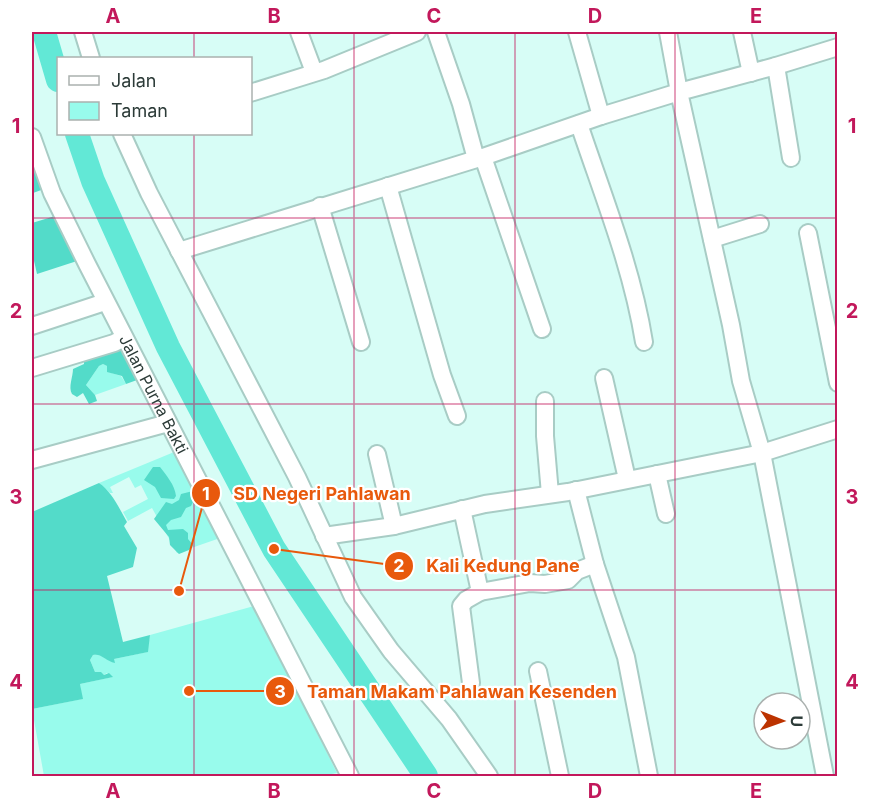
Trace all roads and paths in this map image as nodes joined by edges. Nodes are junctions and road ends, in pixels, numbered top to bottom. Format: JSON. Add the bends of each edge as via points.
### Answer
{"nodes":[{"id":1,"x":83,"y":32,"type":"edge"},
{"id":2,"x":299,"y":32,"type":"edge"},
{"id":3,"x":417,"y":32,"type":"edge"},
{"id":4,"x":436,"y":32,"type":"edge"},
{"id":5,"x":577,"y":32,"type":"edge"},
{"id":6,"x":668,"y":32,"type":"edge"},
{"id":7,"x":742,"y":32,"type":"edge"},
{"id":8,"x":837,"y":47,"type":"edge"},
{"id":9,"x":91,"y":57,"type":"edge"},
{"id":10,"x":776,"y":66,"type":"junction"},
{"id":11,"x":314,"y":72,"type":"junction"},
{"id":12,"x":751,"y":73,"type":"junction"},
{"id":13,"x":252,"y":92,"type":"edge"},
{"id":14,"x":679,"y":92,"type":"junction"},
{"id":15,"x":601,"y":116,"type":"junction"},
{"id":16,"x":579,"y":124,"type":"junction"},
{"id":17,"x":128,"y":135,"type":"edge"},
{"id":18,"x":32,"y":137,"type":"edge"},
{"id":19,"x":480,"y":158,"type":"junction"},
{"id":20,"x":791,"y":158,"type":"dead end"},
{"id":21,"x":387,"y":186,"type":"junction"},
{"id":22,"x":320,"y":206,"type":"junction"},
{"id":23,"x":760,"y":224,"type":"dead end"},
{"id":24,"x":808,"y":233,"type":"dead end"},
{"id":25,"x":712,"y":239,"type":"junction"},
{"id":26,"x":179,"y":250,"type":"junction"},
{"id":27,"x":105,"y":302,"type":"junction"},
{"id":28,"x":32,"y":326,"type":"edge"},
{"id":29,"x":542,"y":329,"type":"dead end"},
{"id":30,"x":124,"y":338,"type":"junction"},
{"id":31,"x":361,"y":342,"type":"dead end"},
{"id":32,"x":644,"y":342,"type":"dead end"},
{"id":33,"x":32,"y":368,"type":"edge"},
{"id":34,"x":604,"y":378,"type":"dead end"},
{"id":35,"x":837,"y":383,"type":"edge"},
{"id":36,"x":545,"y":401,"type":"dead end"},
{"id":37,"x":457,"y":416,"type":"dead end"},
{"id":38,"x":168,"y":423,"type":"junction"},
{"id":39,"x":837,"y":429,"type":"edge"},
{"id":40,"x":762,"y":453,"type":"junction"},
{"id":41,"x":377,"y":454,"type":"dead end"},
{"id":42,"x":32,"y":460,"type":"edge"},
{"id":43,"x":657,"y":474,"type":"junction"},
{"id":44,"x":627,"y":479,"type":"junction"},
{"id":45,"x":576,"y":490,"type":"junction"},
{"id":46,"x":550,"y":494,"type":"junction"},
{"id":47,"x":462,"y":509,"type":"junction"},
{"id":48,"x":666,"y":514,"type":"dead end"},
{"id":49,"x":394,"y":526,"type":"junction"},
{"id":50,"x":324,"y":536,"type":"junction"},
{"id":51,"x":595,"y":564,"type":"junction"},
{"id":52,"x":480,"y":592,"type":"junction"},
{"id":53,"x":538,"y":671,"type":"dead end"},
{"id":54,"x":471,"y":683,"type":"dead end"},
{"id":55,"x":350,"y":777,"type":"edge"},
{"id":56,"x":489,"y":777,"type":"edge"},
{"id":57,"x":560,"y":777,"type":"edge"},
{"id":58,"x":650,"y":777,"type":"edge"},
{"id":59,"x":825,"y":777,"type":"edge"}],
"edges":[{"from":1,"to":9,"type":"street"},
{"from":2,"to":11,"type":"street"},
{"from":3,"to":11,"type":"street"},
{"from":4,"to":19,"type":"street"},
{"from":5,"to":15,"type":"street"},
{"from":6,"to":14,"type":"street"},
{"from":7,"to":12,"type":"street"},
{"from":8,"to":10,"type":"street"},
{"from":10,"to":12,"type":"street"},
{"from":10,"to":20,"type":"street"},
{"from":11,"to":13,"type":"street"},
{"from":12,"to":14,"type":"street"},
{"from":14,"to":15,"type":"street"},
{"from":14,"to":25,"type":"street"},
{"from":15,"to":16,"type":"street"},
{"from":16,"to":19,"type":"street"},
{"from":16,"to":32,"type":"street","via":[[618,239]]},
{"from":17,"to":26,"type":"street","via":[[149,193]]},
{"from":18,"to":27,"type":"street","name":"Jalan Purna Bakti","via":[[52,193]]},
{"from":19,"to":21,"type":"street"},
{"from":19,"to":29,"type":"street"},
{"from":21,"to":22,"type":"street"},
{"from":21,"to":37,"type":"street"},
{"from":22,"to":26,"type":"street"},
{"from":22,"to":31,"type":"street"},
{"from":23,"to":25,"type":"street"},
{"from":24,"to":35,"type":"street"},
{"from":25,"to":40,"type":"street","via":[[741,381]]},
{"from":26,"to":50,"type":"street"},
{"from":27,"to":28,"type":"street"},
{"from":27,"to":30,"type":"street","name":"Jalan Purna Bakti"},
{"from":30,"to":33,"type":"street"},
{"from":30,"to":38,"type":"street","name":"Jalan Purna Bakti"},
{"from":34,"to":44,"type":"street"},
{"from":36,"to":46,"type":"street"},
{"from":38,"to":42,"type":"street"},
{"from":38,"to":55,"type":"street","name":"Jalan Purna Bakti"},
{"from":39,"to":40,"type":"street"},
{"from":40,"to":43,"type":"street"},
{"from":40,"to":59,"type":"street"},
{"from":41,"to":49,"type":"street"},
{"from":43,"to":44,"type":"street"},
{"from":43,"to":48,"type":"street"},
{"from":44,"to":45,"type":"street"},
{"from":45,"to":46,"type":"street"},
{"from":45,"to":51,"type":"street"},
{"from":46,"to":47,"type":"street"},
{"from":47,"to":49,"type":"street"},
{"from":47,"to":52,"type":"street"},
{"from":49,"to":50,"type":"street"},
{"from":50,"to":56,"type":"street","via":[[369,622],[449,719]]},
{"from":51,"to":52,"type":"street","via":[[577,571],[568,580]]},
{"from":51,"to":58,"type":"street","via":[[626,657]]},
{"from":52,"to":54,"type":"street","via":[[461,606]]},
{"from":53,"to":57,"type":"street"}]}
